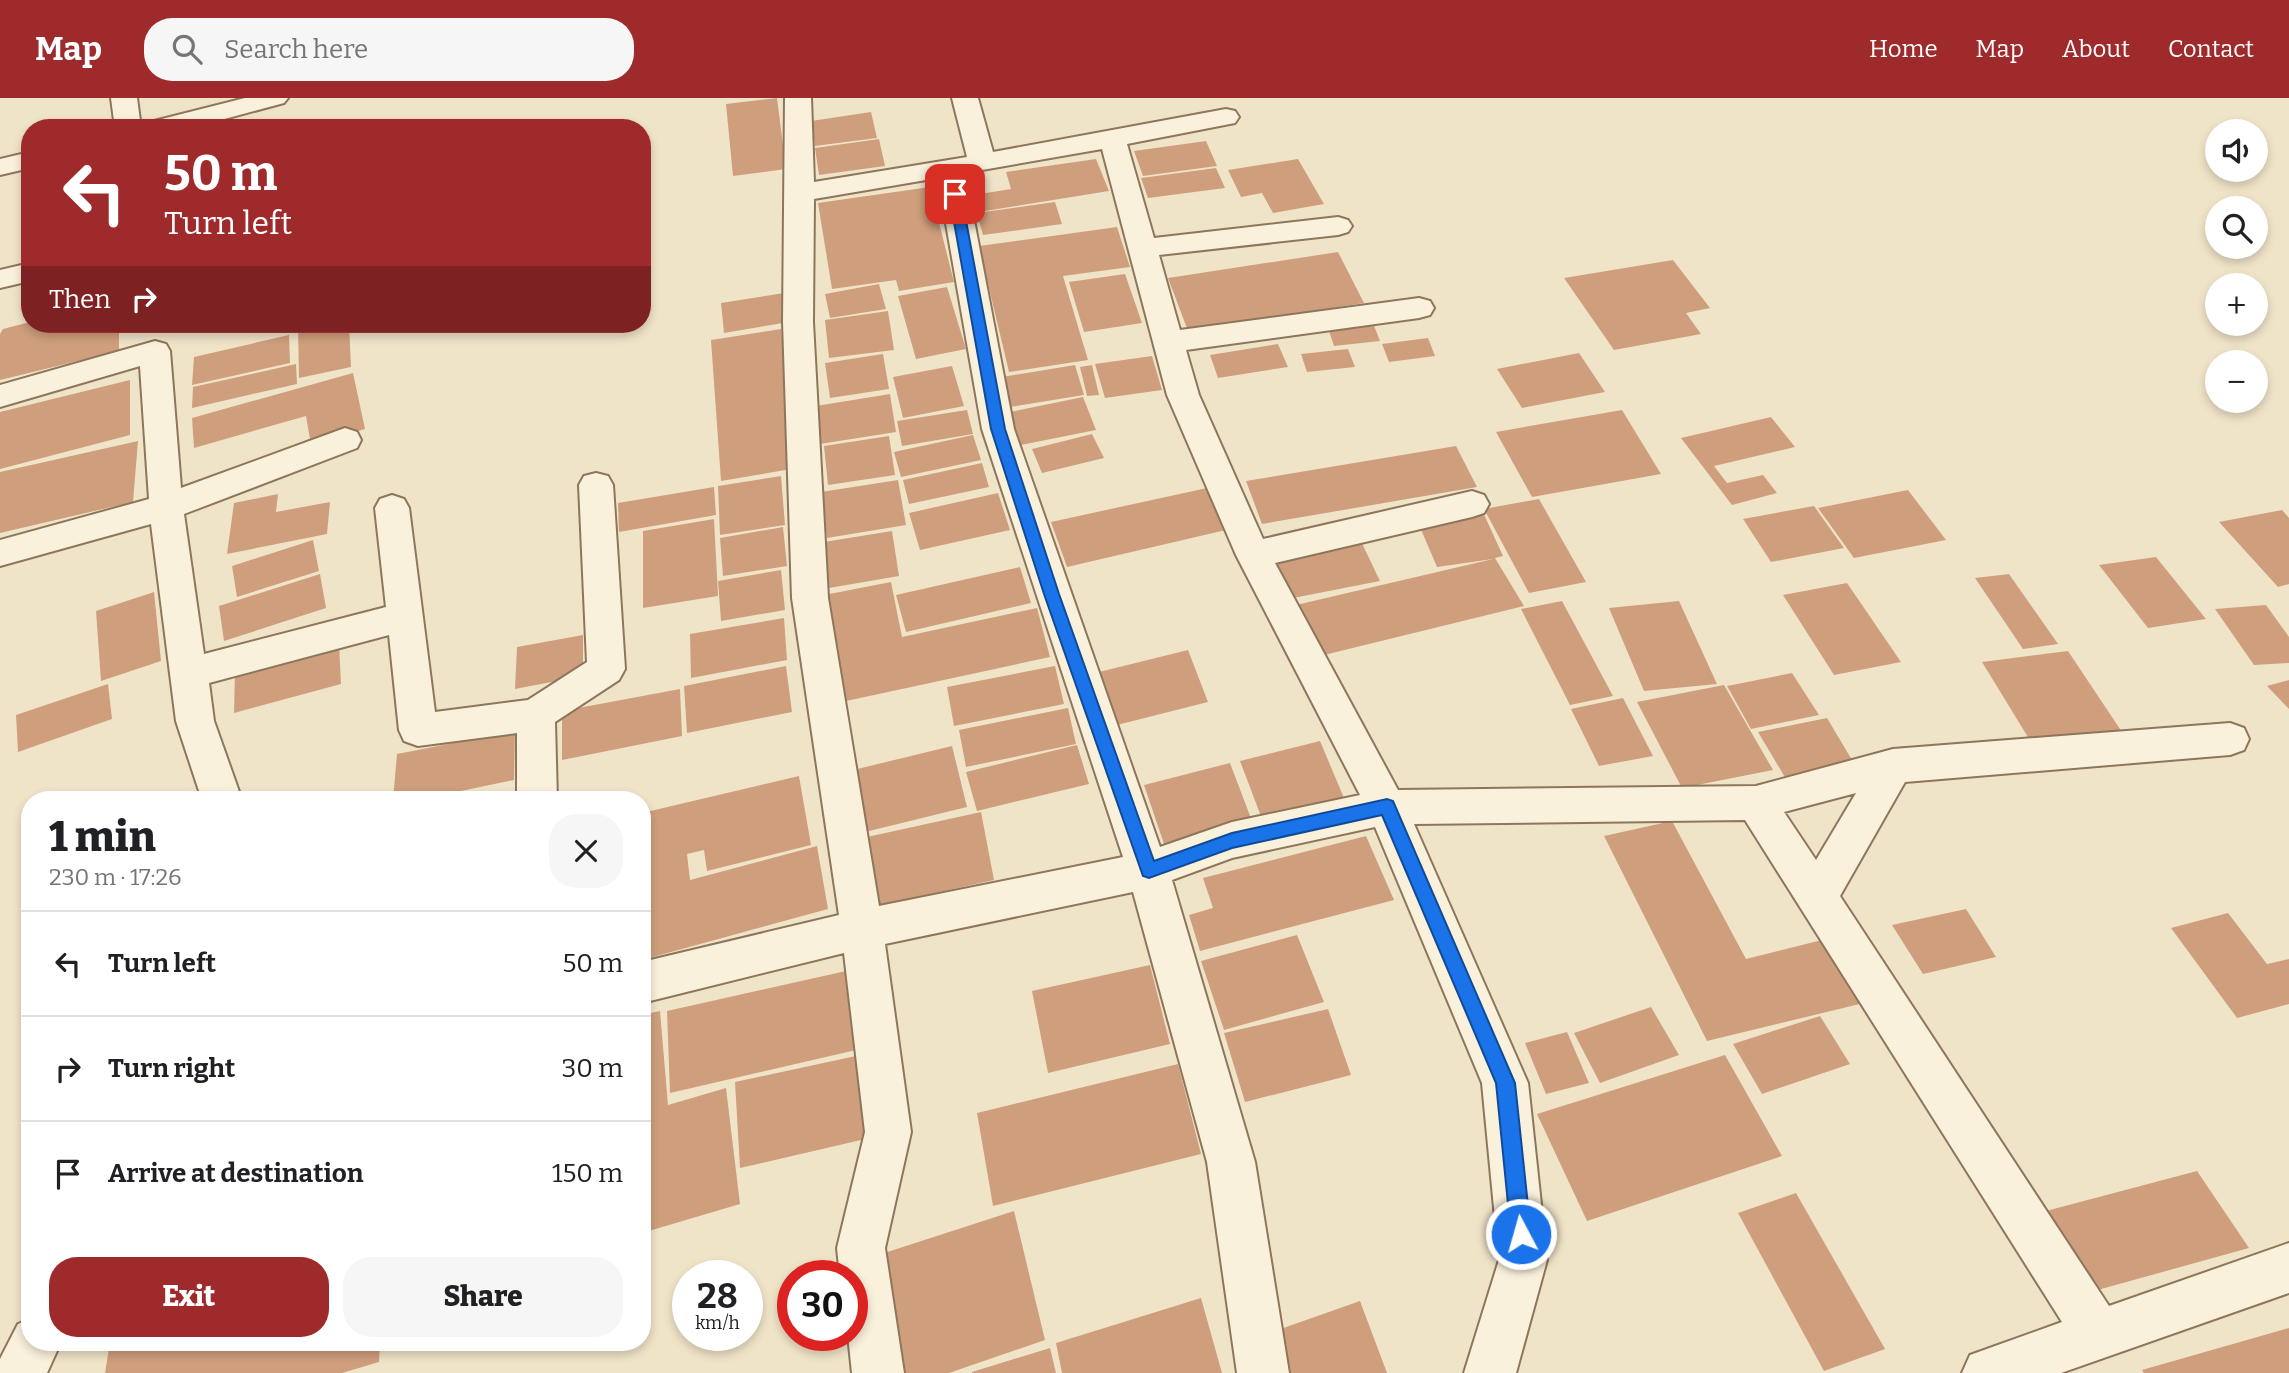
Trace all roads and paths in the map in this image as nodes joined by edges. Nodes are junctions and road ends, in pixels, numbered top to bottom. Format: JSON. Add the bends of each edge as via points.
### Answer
{"nodes":[{"id":1,"x":124,"y":98,"type":"edge"},
{"id":2,"x":275,"y":98,"type":"edge"},
{"id":3,"x":798,"y":98,"type":"edge"},
{"id":4,"x":965,"y":98,"type":"edge"},
{"id":5,"x":1226,"y":117,"type":"dead end"},
{"id":6,"x":127,"y":119,"type":"edge"},
{"id":7,"x":194,"y":119,"type":"edge"},
{"id":8,"x":1112,"y":138,"type":"junction"},
{"id":9,"x":21,"y":162,"type":"edge"},
{"id":10,"x":966,"y":165,"type":"junction"},
{"id":11,"x":0,"y":167,"type":"edge"},
{"id":12,"x":800,"y":193,"type":"junction"},
{"id":13,"x":1338,"y":226,"type":"dead end"},
{"id":14,"x":1141,"y":248,"type":"junction"},
{"id":15,"x":21,"y":274,"type":"edge"},
{"id":16,"x":0,"y":279,"type":"edge"},
{"id":17,"x":1419,"y":308,"type":"dead end"},
{"id":18,"x":153,"y":338,"type":"edge"},
{"id":19,"x":1168,"y":342,"type":"junction"},
{"id":20,"x":0,"y":396,"type":"edge"},
{"id":21,"x":345,"y":440,"type":"dead end"},
{"id":22,"x":596,"y":485,"type":"dead end"},
{"id":23,"x":1472,"y":505,"type":"dead end"},
{"id":24,"x":166,"y":507,"type":"junction"},
{"id":25,"x":392,"y":508,"type":"dead end"},
{"id":26,"x":0,"y":554,"type":"edge"},
{"id":27,"x":1253,"y":555,"type":"junction"},
{"id":28,"x":405,"y":616,"type":"junction"},
{"id":29,"x":189,"y":673,"type":"junction"},
{"id":30,"x":536,"y":715,"type":"junction"},
{"id":31,"x":2230,"y":739,"type":"dead end"},
{"id":32,"x":1893,"y":766,"type":"junction"},
{"id":33,"x":219,"y":791,"type":"edge"},
{"id":34,"x":537,"y":791,"type":"edge"},
{"id":35,"x":1756,"y":803,"type":"junction"},
{"id":36,"x":1387,"y":807,"type":"junction"},
{"id":37,"x":1149,"y":870,"type":"junction"},
{"id":38,"x":1817,"y":897,"type":"junction"},
{"id":39,"x":862,"y":929,"type":"junction"},
{"id":40,"x":651,"y":981,"type":"edge"},
{"id":41,"x":2289,"y":1268,"type":"edge"},
{"id":42,"x":2099,"y":1335,"type":"junction"},
{"id":43,"x":31,"y":1351,"type":"edge"},
{"id":44,"x":20,"y":1373,"type":"edge"},
{"id":45,"x":878,"y":1373,"type":"edge"},
{"id":46,"x":1263,"y":1373,"type":"edge"},
{"id":47,"x":1490,"y":1373,"type":"edge"},
{"id":48,"x":1988,"y":1373,"type":"edge"}],
"edges":[{"from":1,"to":6,"type":"street"},
{"from":2,"to":7,"type":"street"},
{"from":3,"to":12,"type":"street"},
{"from":4,"to":10,"type":"street"},
{"from":5,"to":8,"type":"street"},
{"from":8,"to":10,"type":"street"},
{"from":8,"to":14,"type":"street"},
{"from":9,"to":11,"type":"street"},
{"from":10,"to":12,"type":"street"},
{"from":10,"to":37,"type":"street","via":[[998,429]]},
{"from":12,"to":39,"type":"street","via":[[798,322],[810,598]]},
{"from":13,"to":14,"type":"street"},
{"from":14,"to":19,"type":"street"},
{"from":15,"to":16,"type":"street"},
{"from":17,"to":19,"type":"street"},
{"from":18,"to":20,"type":"street"},
{"from":18,"to":24,"type":"street"},
{"from":19,"to":27,"type":"street","via":[[1183,396]]},
{"from":21,"to":24,"type":"street"},
{"from":22,"to":30,"type":"street","via":[[606,669]]},
{"from":23,"to":27,"type":"street"},
{"from":24,"to":26,"type":"street"},
{"from":24,"to":29,"type":"street"},
{"from":25,"to":28,"type":"street"},
{"from":27,"to":36,"type":"street"},
{"from":28,"to":29,"type":"street"},
{"from":28,"to":30,"type":"street","via":[[418,730]]},
{"from":29,"to":33,"type":"street","via":[[195,721]]},
{"from":30,"to":34,"type":"street"},
{"from":31,"to":32,"type":"street"},
{"from":32,"to":35,"type":"street"},
{"from":32,"to":38,"type":"street"},
{"from":35,"to":36,"type":"street"},
{"from":35,"to":38,"type":"street"},
{"from":36,"to":37,"type":"street","via":[[1232,841]]},
{"from":36,"to":47,"type":"street","via":[[1505,1083],[1523,1260]]},
{"from":37,"to":39,"type":"street"},
{"from":37,"to":46,"type":"street","via":[[1231,1162]]},
{"from":38,"to":42,"type":"street"},
{"from":39,"to":40,"type":"street"},
{"from":39,"to":45,"type":"street","via":[[888,1132],[861,1248]]},
{"from":41,"to":42,"type":"street"},
{"from":42,"to":48,"type":"street"},
{"from":43,"to":44,"type":"street"}]}
